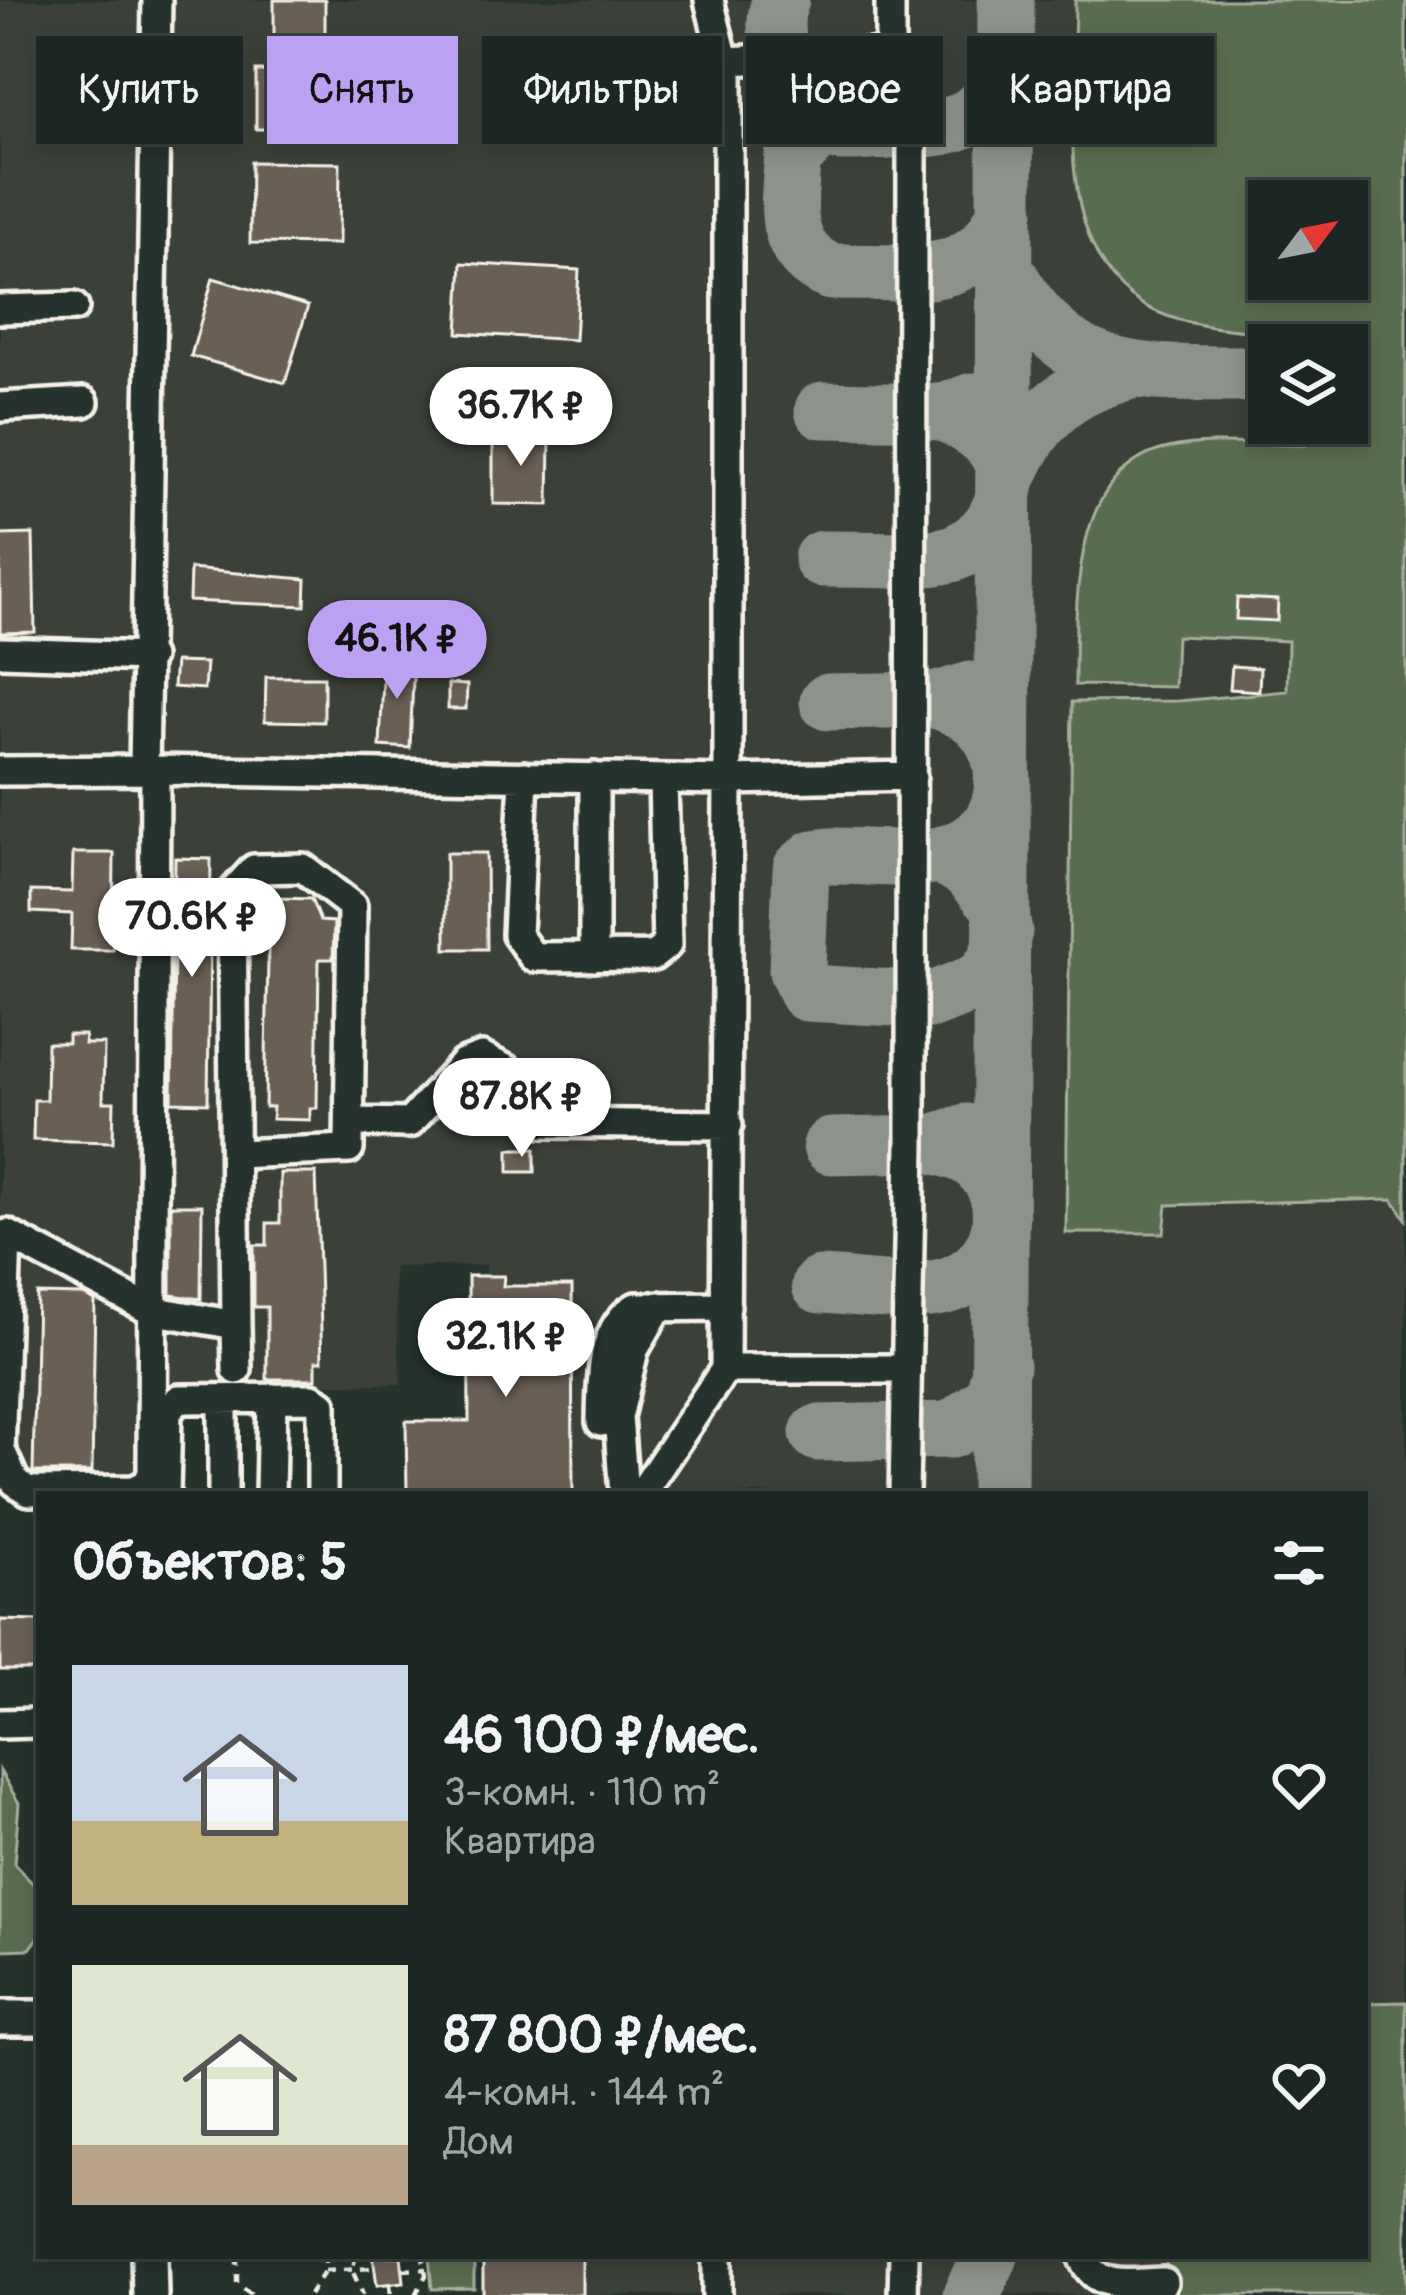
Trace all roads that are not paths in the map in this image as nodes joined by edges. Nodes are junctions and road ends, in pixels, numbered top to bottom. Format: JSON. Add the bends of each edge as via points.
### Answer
{"nodes":[{"id":1,"x":157,"y":0,"type":"edge"},
{"id":2,"x":709,"y":0,"type":"edge"},
{"id":3,"x":890,"y":0,"type":"edge"},
{"id":4,"x":890,"y":36,"type":"edge"},
{"id":5,"x":746,"y":60,"type":"edge"},
{"id":6,"x":726,"y":61,"type":"junction"},
{"id":7,"x":912,"y":144,"type":"edge"},
{"id":8,"x":74,"y":307,"type":"dead end"},
{"id":9,"x":0,"y":309,"type":"edge"},
{"id":10,"x":84,"y":402,"type":"dead end"},
{"id":11,"x":0,"y":406,"type":"edge"},
{"id":12,"x":0,"y":652,"type":"edge"},
{"id":13,"x":148,"y":657,"type":"junction"},
{"id":14,"x":150,"y":770,"type":"junction"},
{"id":15,"x":0,"y":771,"type":"edge"},
{"id":16,"x":524,"y":776,"type":"junction"},
{"id":17,"x":912,"y":776,"type":"junction"},
{"id":18,"x":594,"y":778,"type":"junction"},
{"id":19,"x":664,"y":779,"type":"junction"},
{"id":20,"x":728,"y":780,"type":"junction"},
{"id":21,"x":594,"y":956,"type":"junction"},
{"id":22,"x":351,"y":1122,"type":"junction"},
{"id":23,"x":728,"y":1125,"type":"junction"},
{"id":24,"x":236,"y":1154,"type":"junction"},
{"id":25,"x":3,"y":1234,"type":"edge"},
{"id":26,"x":659,"y":1306,"type":"junction"},
{"id":27,"x":726,"y":1306,"type":"junction"},
{"id":28,"x":150,"y":1310,"type":"junction"},
{"id":29,"x":236,"y":1325,"type":"junction"},
{"id":30,"x":906,"y":1369,"type":"junction"},
{"id":31,"x":237,"y":1370,"type":"dead end"},
{"id":32,"x":725,"y":1370,"type":"junction"},
{"id":33,"x":272,"y":1398,"type":"junction"},
{"id":34,"x":223,"y":1399,"type":"junction"},
{"id":35,"x":601,"y":1422,"type":"dead end"},
{"id":36,"x":2,"y":1455,"type":"edge"},
{"id":37,"x":154,"y":1491,"type":"edge"},
{"id":38,"x":223,"y":1491,"type":"edge"},
{"id":39,"x":270,"y":1491,"type":"edge"},
{"id":40,"x":322,"y":1491,"type":"edge"},
{"id":41,"x":624,"y":1491,"type":"edge"},
{"id":42,"x":643,"y":1491,"type":"edge"},
{"id":43,"x":904,"y":1491,"type":"edge"},
{"id":44,"x":36,"y":1723,"type":"edge"},
{"id":45,"x":0,"y":1724,"type":"edge"},
{"id":46,"x":0,"y":2018,"type":"edge"},
{"id":47,"x":36,"y":2018,"type":"edge"},
{"id":48,"x":149,"y":2259,"type":"edge"},
{"id":49,"x":717,"y":2259,"type":"edge"},
{"id":50,"x":904,"y":2259,"type":"edge"},
{"id":51,"x":1084,"y":2259,"type":"edge"},
{"id":52,"x":1162,"y":2282,"type":"dead end"},
{"id":53,"x":150,"y":2295,"type":"edge"},
{"id":54,"x":717,"y":2295,"type":"edge"},
{"id":55,"x":903,"y":2295,"type":"edge"}],
"edges":[{"from":1,"to":13,"type":"lane"},
{"from":2,"to":6,"type":"lane"},
{"from":3,"to":4,"type":"lane"},
{"from":5,"to":6,"type":"lane"},
{"from":6,"to":20,"type":"lane"},
{"from":7,"to":17,"type":"lane"},
{"from":8,"to":9,"type":"lane"},
{"from":10,"to":11,"type":"lane"},
{"from":12,"to":13,"type":"lane"},
{"from":13,"to":14,"type":"lane"},
{"from":14,"to":15,"type":"lane"},
{"from":14,"to":16,"type":"lane"},
{"from":14,"to":28,"type":"lane"},
{"from":16,"to":18,"type":"lane"},
{"from":16,"to":21,"type":"lane","via":[[517,935],[533,957]]},
{"from":17,"to":20,"type":"lane"},
{"from":17,"to":30,"type":"lane"},
{"from":18,"to":19,"type":"lane"},
{"from":18,"to":21,"type":"lane"},
{"from":19,"to":20,"type":"lane"},
{"from":19,"to":21,"type":"lane","via":[[667,945],[653,956]]},
{"from":20,"to":23,"type":"lane"},
{"from":22,"to":23,"type":"lane","via":[[410,1123],[464,1064],[482,1057],[508,1070],[532,1121]]},
{"from":22,"to":24,"type":"lane","via":[[349,1149]]},
{"from":22,"to":24,"type":"lane","via":[[352,906],[303,868],[254,869],[236,884],[230,905]]},
{"from":23,"to":27,"type":"lane"},
{"from":24,"to":29,"type":"lane"},
{"from":25,"to":28,"type":"lane"},
{"from":25,"to":36,"type":"lane"},
{"from":26,"to":27,"type":"lane"},
{"from":26,"to":35,"type":"lane","via":[[636,1307],[616,1323]]},
{"from":26,"to":41,"type":"lane","via":[[634,1350],[618,1417]]},
{"from":27,"to":32,"type":"lane"},
{"from":28,"to":29,"type":"lane"},
{"from":28,"to":37,"type":"lane"},
{"from":29,"to":31,"type":"lane"},
{"from":30,"to":32,"type":"lane"},
{"from":30,"to":43,"type":"lane"},
{"from":32,"to":42,"type":"lane"},
{"from":33,"to":34,"type":"lane"},
{"from":33,"to":39,"type":"lane"},
{"from":33,"to":40,"type":"lane","via":[[322,1404]]},
{"from":34,"to":37,"type":"lane","via":[[169,1406]]},
{"from":34,"to":38,"type":"lane"},
{"from":36,"to":37,"type":"lane","via":[[29,1491]]},
{"from":44,"to":45,"type":"lane"},
{"from":46,"to":47,"type":"main road"},
{"from":48,"to":53,"type":"main road"},
{"from":49,"to":54,"type":"lane"},
{"from":50,"to":55,"type":"lane"},
{"from":51,"to":52,"type":"lane","via":[[1112,2284]]}]}
